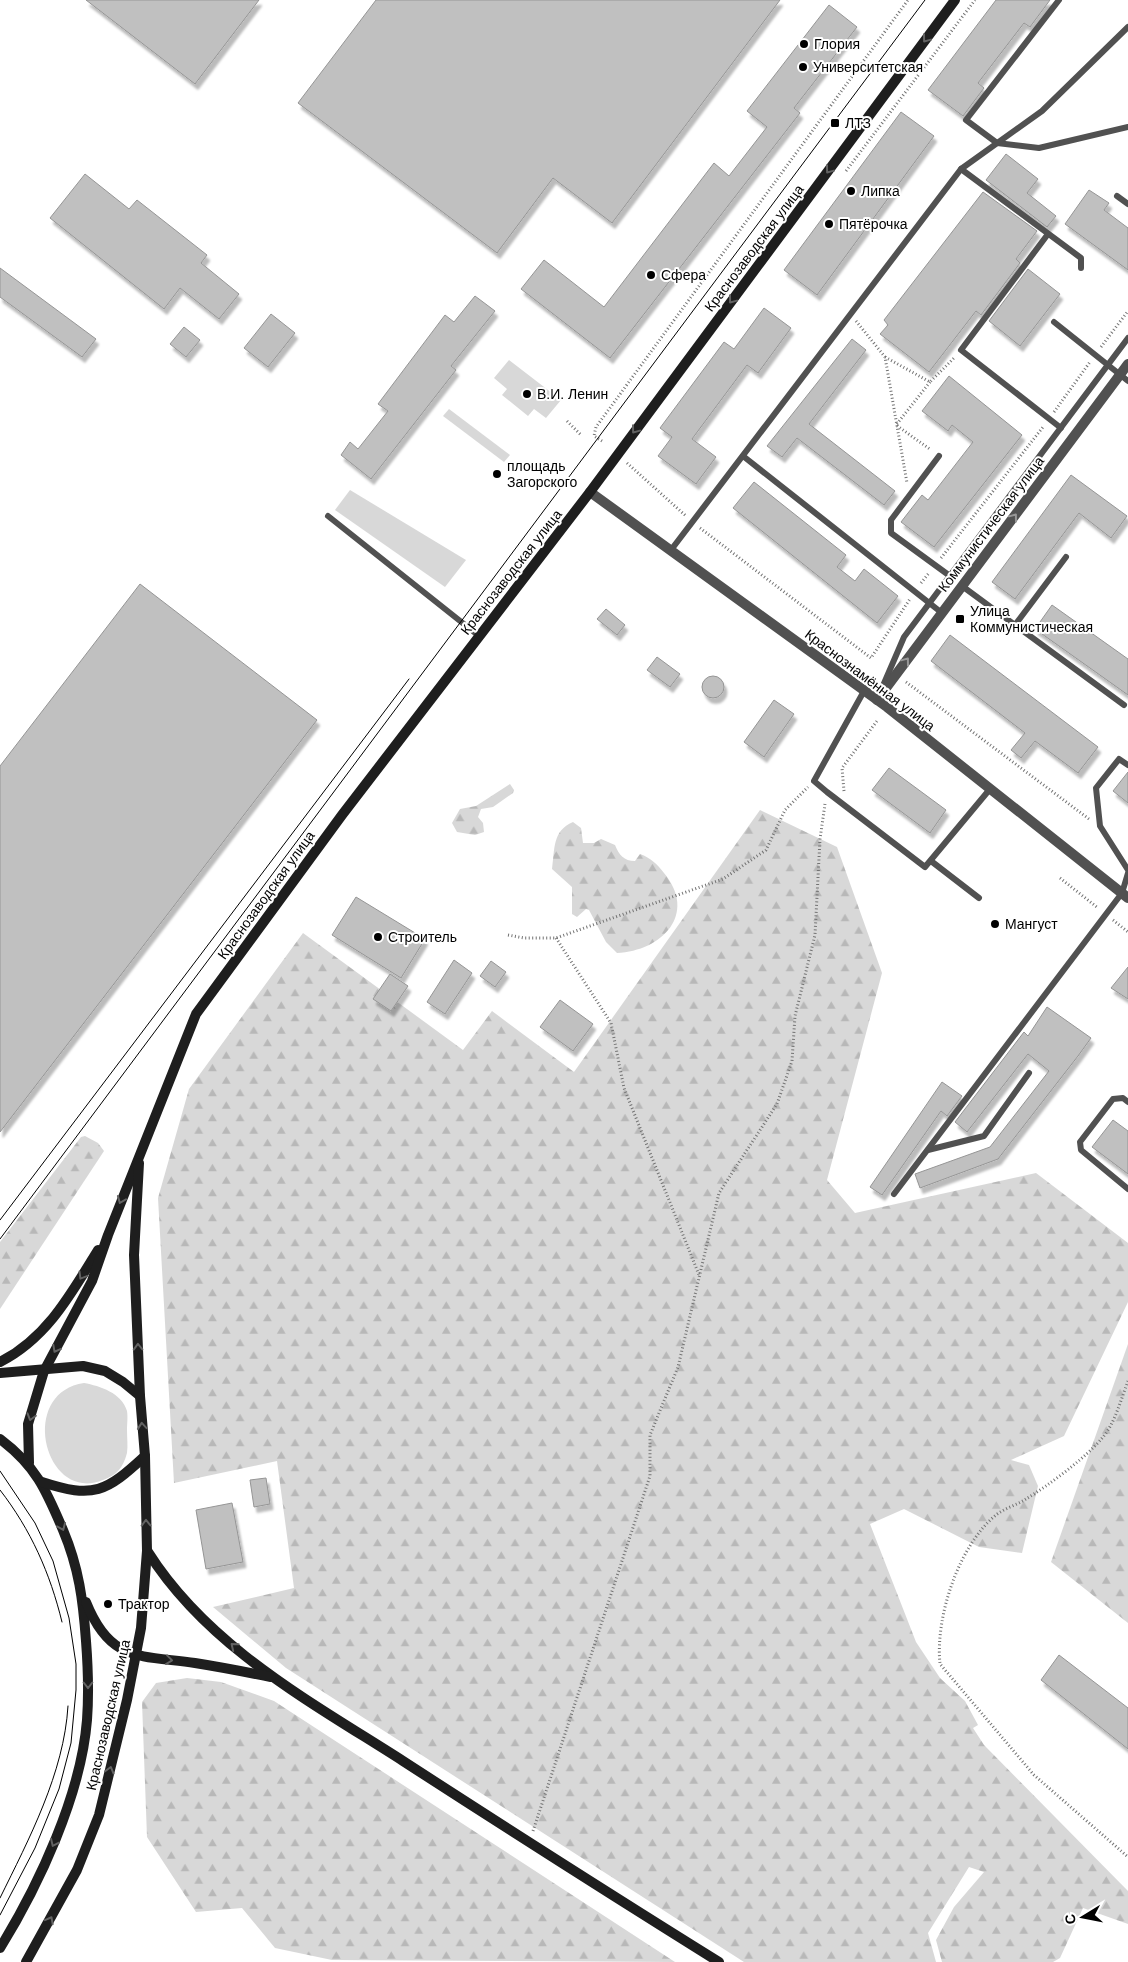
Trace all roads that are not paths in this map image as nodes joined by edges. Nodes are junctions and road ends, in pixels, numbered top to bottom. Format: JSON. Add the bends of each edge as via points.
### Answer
{"nodes":[{"id":1,"x":955,"y":0,"type":"edge"},
{"id":2,"x":1059,"y":0,"type":"edge"},
{"id":3,"x":1128,"y":27,"type":"edge"},
{"id":4,"x":1128,"y":127,"type":"edge"},
{"id":5,"x":997,"y":143,"type":"junction"},
{"id":6,"x":961,"y":169,"type":"junction"},
{"id":7,"x":1117,"y":196,"type":"dead end"},
{"id":8,"x":1128,"y":204,"type":"edge"},
{"id":9,"x":1048,"y":234,"type":"junction"},
{"id":10,"x":1081,"y":268,"type":"dead end"},
{"id":11,"x":1054,"y":322,"type":"dead end"},
{"id":12,"x":1128,"y":338,"type":"edge"},
{"id":13,"x":1128,"y":364,"type":"edge"},
{"id":14,"x":1108,"y":365,"type":"junction"},
{"id":15,"x":1124,"y":378,"type":"edge"},
{"id":16,"x":1061,"y":428,"type":"junction"},
{"id":17,"x":743,"y":456,"type":"junction"},
{"id":18,"x":939,"y":456,"type":"road end"},
{"id":19,"x":590,"y":492,"type":"junction"},
{"id":20,"x":328,"y":516,"type":"dead end"},
{"id":21,"x":671,"y":550,"type":"junction"},
{"id":22,"x":1066,"y":557,"type":"dead end"},
{"id":23,"x":950,"y":576,"type":"junction"},
{"id":24,"x":962,"y":586,"type":"junction"},
{"id":25,"x":930,"y":602,"type":"junction"},
{"id":26,"x":942,"y":613,"type":"junction"},
{"id":27,"x":1015,"y":625,"type":"junction"},
{"id":28,"x":480,"y":636,"type":"junction"},
{"id":29,"x":864,"y":691,"type":"junction"},
{"id":30,"x":877,"y":700,"type":"junction"},
{"id":31,"x":1124,"y":705,"type":"dead end"},
{"id":32,"x":1128,"y":765,"type":"edge"},
{"id":33,"x":990,"y":789,"type":"junction"},
{"id":34,"x":931,"y":861,"type":"junction"},
{"id":35,"x":1128,"y":872,"type":"edge"},
{"id":36,"x":1125,"y":896,"type":"edge"},
{"id":37,"x":979,"y":898,"type":"dead end"},
{"id":38,"x":1030,"y":1073,"type":"dead end"},
{"id":39,"x":1128,"y":1102,"type":"edge"},
{"id":40,"x":928,"y":1150,"type":"junction"},
{"id":41,"x":139,"y":1155,"type":"junction"},
{"id":42,"x":1128,"y":1189,"type":"edge"},
{"id":43,"x":894,"y":1194,"type":"dead end"},
{"id":44,"x":108,"y":1234,"type":"junction"},
{"id":45,"x":0,"y":1362,"type":"edge"},
{"id":46,"x":44,"y":1371,"type":"junction"},
{"id":47,"x":0,"y":1373,"type":"edge"},
{"id":48,"x":140,"y":1396,"type":"junction"},
{"id":49,"x":0,"y":1438,"type":"edge"},
{"id":50,"x":145,"y":1456,"type":"junction"},
{"id":51,"x":29,"y":1464,"type":"junction"},
{"id":52,"x":42,"y":1482,"type":"junction"},
{"id":53,"x":147,"y":1551,"type":"junction"},
{"id":54,"x":83,"y":1594,"type":"junction"},
{"id":55,"x":136,"y":1656,"type":"junction"},
{"id":56,"x":272,"y":1677,"type":"junction"},
{"id":57,"x":0,"y":1948,"type":"edge"},
{"id":58,"x":26,"y":1962,"type":"edge"},
{"id":59,"x":719,"y":1962,"type":"edge"}],
"edges":[{"from":1,"to":19,"type":"main road","name":"Краснозаводская улица","one_way":true},
{"from":2,"to":5,"type":"lane","via":[[966,120]]},
{"from":3,"to":5,"type":"lane","via":[[1042,111]]},
{"from":4,"to":5,"type":"lane","via":[[1039,148]]},
{"from":5,"to":6,"type":"lane"},
{"from":6,"to":9,"type":"lane"},
{"from":6,"to":17,"type":"lane"},
{"from":7,"to":8,"type":"lane"},
{"from":9,"to":10,"type":"lane","via":[[1081,258]]},
{"from":9,"to":16,"type":"lane","via":[[961,350]]},
{"from":11,"to":14,"type":"lane"},
{"from":12,"to":14,"type":"lane"},
{"from":13,"to":15,"type":"street","name":"Коммунистическая улица"},
{"from":14,"to":15,"type":"lane"},
{"from":14,"to":16,"type":"lane"},
{"from":24,"to":15,"type":"street","name":"Коммунистическая улица","one_way":true},
{"from":16,"to":23,"type":"lane"},
{"from":17,"to":21,"type":"lane"},
{"from":17,"to":25,"type":"lane"},
{"from":18,"to":23,"type":"lane","via":[[891,520],[891,533]]},
{"from":19,"to":21,"type":"street","name":"Краснознамённая улица"},
{"from":19,"to":28,"type":"main road","name":"Краснозаводская улица"},
{"from":20,"to":28,"type":"lane"},
{"from":21,"to":29,"type":"street","name":"Краснознамённая улица"},
{"from":22,"to":27,"type":"lane"},
{"from":23,"to":25,"type":"lane"},
{"from":24,"to":26,"type":"street","name":"Коммунистическая улица"},
{"from":24,"to":27,"type":"lane"},
{"from":25,"to":26,"type":"lane"},
{"from":25,"to":30,"type":"lane","via":[[904,637]]},
{"from":30,"to":26,"type":"street","name":"Коммунистическая улица","one_way":true},
{"from":27,"to":31,"type":"lane"},
{"from":28,"to":41,"type":"main road","name":"Краснозаводская улица","via":[[342,815],[196,1014]]},
{"from":29,"to":30,"type":"street","name":"Краснознамённая улица"},
{"from":29,"to":34,"type":"lane","via":[[814,781],[925,867]]},
{"from":30,"to":33,"type":"street","name":"Краснознамённая улица"},
{"from":32,"to":35,"type":"lane","via":[[1119,758],[1096,788],[1100,826]]},
{"from":33,"to":34,"type":"lane"},
{"from":33,"to":36,"type":"street","name":"Краснознамённая улица"},
{"from":34,"to":37,"type":"lane"},
{"from":35,"to":36,"type":"lane"},
{"from":36,"to":40,"type":"lane","via":[[1106,914]]},
{"from":38,"to":40,"type":"lane","via":[[984,1136]]},
{"from":39,"to":42,"type":"lane","via":[[1123,1098],[1113,1099],[1080,1142],[1081,1150]]},
{"from":40,"to":43,"type":"lane"},
{"from":41,"to":44,"type":"main road","name":"Краснозаводская улица","one_way":true},
{"from":48,"to":41,"type":"main road","one_way":true,"via":[[134,1254]]},
{"from":44,"to":45,"type":"main road","one_way":true,"via":[[63,1307],[33,1341]]},
{"from":44,"to":46,"type":"main road","one_way":true,"via":[[92,1280]]},
{"from":46,"to":47,"type":"main road"},
{"from":46,"to":48,"type":"main road","via":[[83,1366],[105,1371]]},
{"from":46,"to":51,"type":"main road","one_way":true,"via":[[28,1424]]},
{"from":50,"to":48,"type":"main road","one_way":true},
{"from":49,"to":51,"type":"main road"},
{"from":50,"to":52,"type":"main road","via":[[98,1491],[68,1490]]},
{"from":53,"to":50,"type":"main road","name":"Краснозаводская улица","one_way":true},
{"from":51,"to":52,"type":"main road"},
{"from":52,"to":54,"type":"main road","name":"Краснозаводская улица","one_way":true,"via":[[73,1555]]},
{"from":53,"to":55,"type":"main road","name":"Краснозаводская улица","via":[[145,1603]]},
{"from":56,"to":53,"type":"main road","one_way":true,"via":[[203,1619],[173,1588]]},
{"from":54,"to":55,"type":"main road","via":[[100,1632]]},
{"from":54,"to":57,"type":"main road","name":"Краснозаводская улица","one_way":true,"via":[[89,1685],[82,1756],[57,1837],[20,1916]]},
{"from":55,"to":56,"type":"main road","one_way":true},
{"from":58,"to":55,"type":"main road","name":"Краснозаводская улица","one_way":true,"via":[[77,1870],[98,1815]]},
{"from":56,"to":59,"type":"main road"}]}
